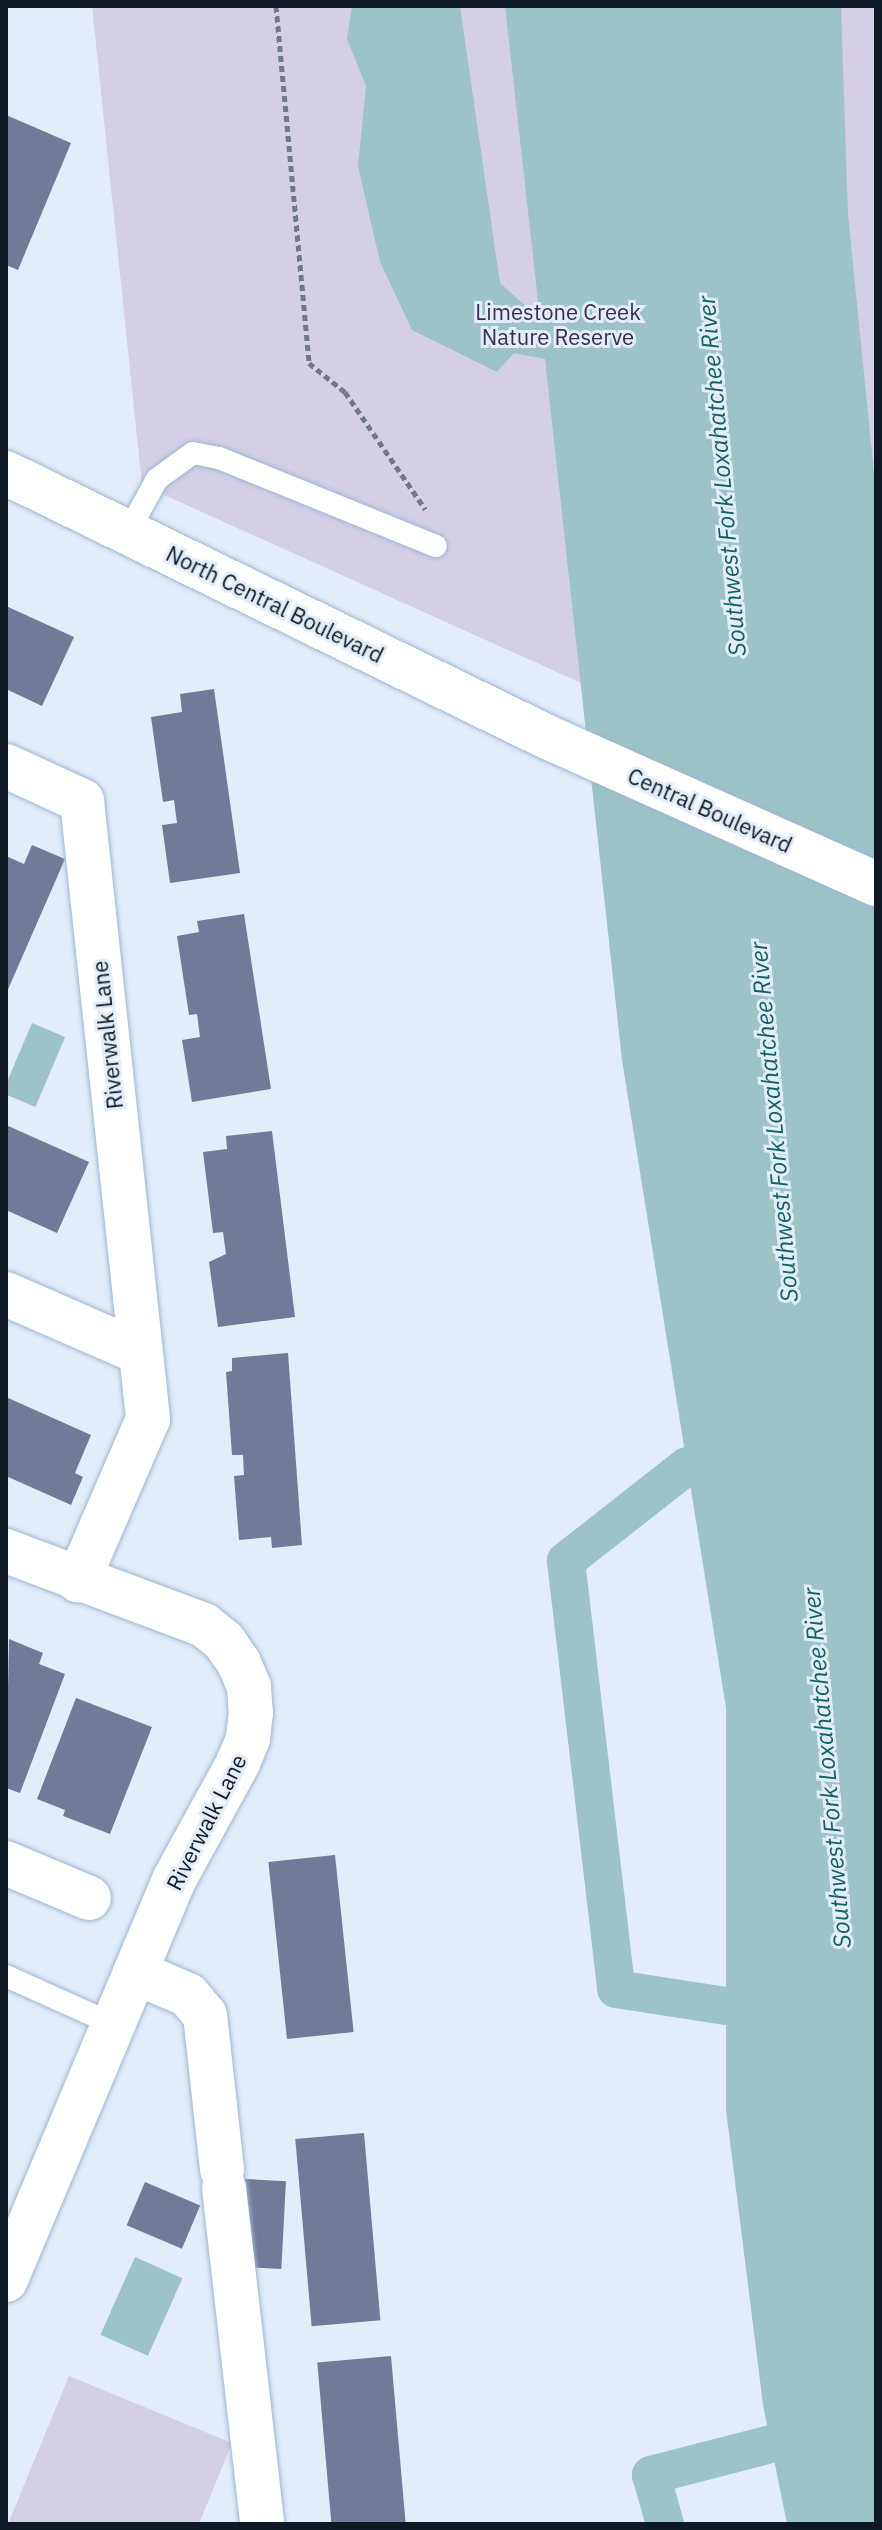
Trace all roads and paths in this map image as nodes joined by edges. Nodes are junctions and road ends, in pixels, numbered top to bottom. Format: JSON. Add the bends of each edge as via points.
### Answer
{"nodes":[{"id":1,"x":276,"y":6,"type":"edge"},
{"id":2,"x":6,"y":473,"type":"edge"},
{"id":3,"x":128,"y":532,"type":"junction"},
{"id":4,"x":436,"y":546,"type":"joint"},
{"id":5,"x":545,"y":736,"type":"joint"},
{"id":6,"x":6,"y":766,"type":"edge"},
{"id":7,"x":876,"y":884,"type":"edge"},
{"id":8,"x":6,"y":1294,"type":"edge"},
{"id":9,"x":141,"y":1353,"type":"junction"},
{"id":10,"x":6,"y":1551,"type":"edge"},
{"id":11,"x":78,"y":1581,"type":"junction"},
{"id":12,"x":6,"y":1863,"type":"edge"},
{"id":13,"x":89,"y":1898,"type":"dead end"},
{"id":14,"x":135,"y":1972,"type":"junction"},
{"id":15,"x":6,"y":1976,"type":"edge"},
{"id":16,"x":113,"y":2024,"type":"junction"},
{"id":17,"x":6,"y":2280,"type":"edge"},
{"id":18,"x":262,"y":2524,"type":"edge"}],
"edges":[{"from":1,"to":4,"type":"path","via":[[309,363],[345,392],[440,532]]},
{"from":2,"to":3,"type":"street","name":"North Central Boulevard"},
{"from":3,"to":4,"type":"lane","via":[[157,479],[193,453],[219,458]]},
{"from":3,"to":5,"type":"street","name":"North Central Boulevard"},
{"from":5,"to":7,"type":"street","name":"Central Boulevard"},
{"from":6,"to":9,"type":"street","name":"Riverwalk Lane","via":[[82,801]]},
{"from":8,"to":9,"type":"street"},
{"from":9,"to":11,"type":"street","name":"Riverwalk Lane","via":[[148,1419]]},
{"from":10,"to":11,"type":"street","name":"Riverwalk Lane"},
{"from":11,"to":14,"type":"street","name":"Riverwalk Lane","via":[[204,1625],[224,1641],[249,1687],[248,1739],[174,1880]]},
{"from":12,"to":13,"type":"street"},
{"from":14,"to":16,"type":"street","name":"Riverwalk Lane"},
{"from":14,"to":18,"type":"street","via":[[188,1995],[205,2015]]},
{"from":15,"to":16,"type":"lane"},
{"from":16,"to":17,"type":"street","name":"Riverwalk Lane"}]}
